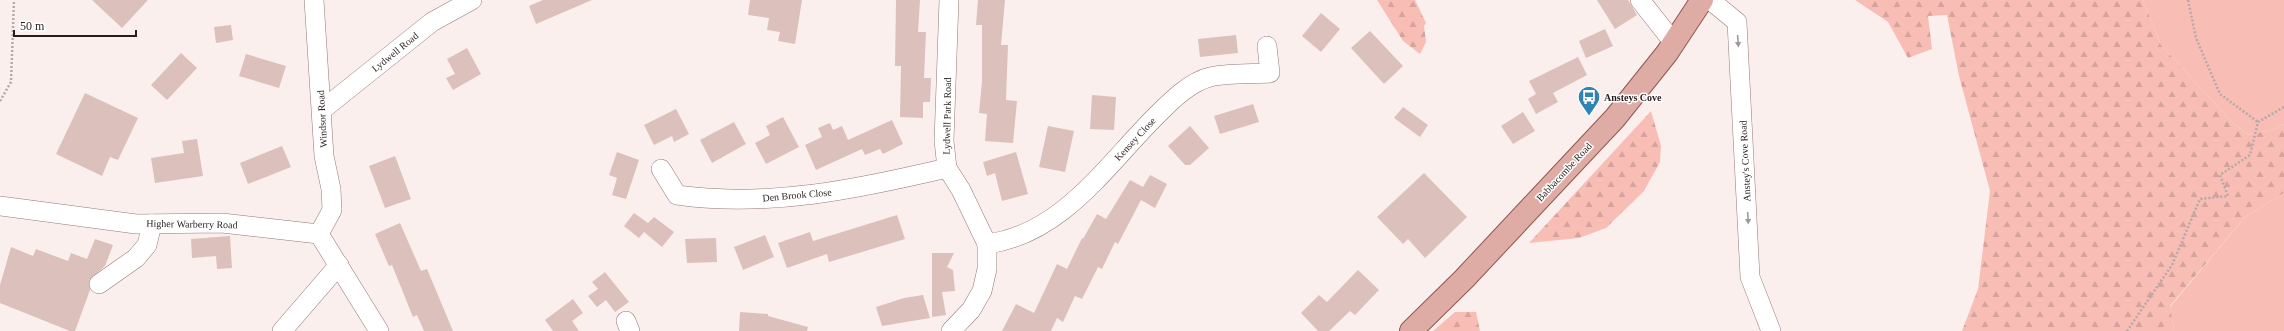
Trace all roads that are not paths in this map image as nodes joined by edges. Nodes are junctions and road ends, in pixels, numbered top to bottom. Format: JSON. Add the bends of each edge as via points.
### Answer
{"nodes":[{"id":1,"x":314,"y":0,"type":"edge"},
{"id":2,"x":472,"y":0,"type":"edge"},
{"id":3,"x":949,"y":0,"type":"edge"},
{"id":4,"x":1640,"y":0,"type":"edge"},
{"id":5,"x":1702,"y":0,"type":"edge"},
{"id":6,"x":1710,"y":0,"type":"edge"},
{"id":7,"x":1674,"y":43,"type":"junction"},
{"id":8,"x":1267,"y":46,"type":"dead end"},
{"id":9,"x":322,"y":110,"type":"junction"},
{"id":10,"x":946,"y":168,"type":"junction"},
{"id":11,"x":661,"y":169,"type":"dead end"},
{"id":12,"x":0,"y":206,"type":"edge"},
{"id":13,"x":152,"y":224,"type":"junction"},
{"id":14,"x":319,"y":234,"type":"junction"},
{"id":15,"x":987,"y":244,"type":"junction"},
{"id":16,"x":339,"y":265,"type":"junction"},
{"id":17,"x":99,"y":284,"type":"dead end"},
{"id":18,"x":282,"y":331,"type":"edge"},
{"id":19,"x":379,"y":331,"type":"edge"},
{"id":20,"x":951,"y":331,"type":"edge"},
{"id":21,"x":1411,"y":331,"type":"edge"},
{"id":22,"x":1771,"y":331,"type":"edge"}],
"edges":[{"from":1,"to":9,"type":"street","name":"Windsor Road"},
{"from":2,"to":9,"type":"street","name":"Lydwell Road","via":[[432,22]]},
{"from":3,"to":10,"type":"street","name":"Lydwell Park Road","via":[[944,141]]},
{"from":4,"to":7,"type":"street"},
{"from":5,"to":7,"type":"main road","name":"Babbacombe Road"},
{"from":6,"to":22,"type":"street","name":"Anstey's Cove Road","one_way":true,"via":[[1737,22],[1750,277]]},
{"from":7,"to":21,"type":"main road","name":"Babbacombe Road","via":[[1615,118],[1464,279]]},
{"from":8,"to":15,"type":"street","name":"Kensey Close","via":[[1270,73],[1209,77],[1189,87],[1141,131],[1094,183],[1059,213],[1038,228],[1005,241]]},
{"from":9,"to":14,"type":"street","name":"Windsor Road","via":[[324,156],[331,189],[332,210]]},
{"from":10,"to":11,"type":"street","name":"Den Brook Close","via":[[842,192],[784,198],[713,200],[677,195]]},
{"from":10,"to":15,"type":"street","name":"Lydwell Park Road","via":[[961,190]]},
{"from":12,"to":13,"type":"street","name":"Higher Warberry Road"},
{"from":13,"to":14,"type":"street","name":"Higher Warberry Road","via":[[222,223]]},
{"from":13,"to":17,"type":"street","via":[[147,245],[136,258]]},
{"from":14,"to":16,"type":"street"},
{"from":15,"to":20,"type":"street","name":"Lydwell Park Road","via":[[982,291],[971,310]]},
{"from":16,"to":18,"type":"street"},
{"from":16,"to":19,"type":"street"}]}
